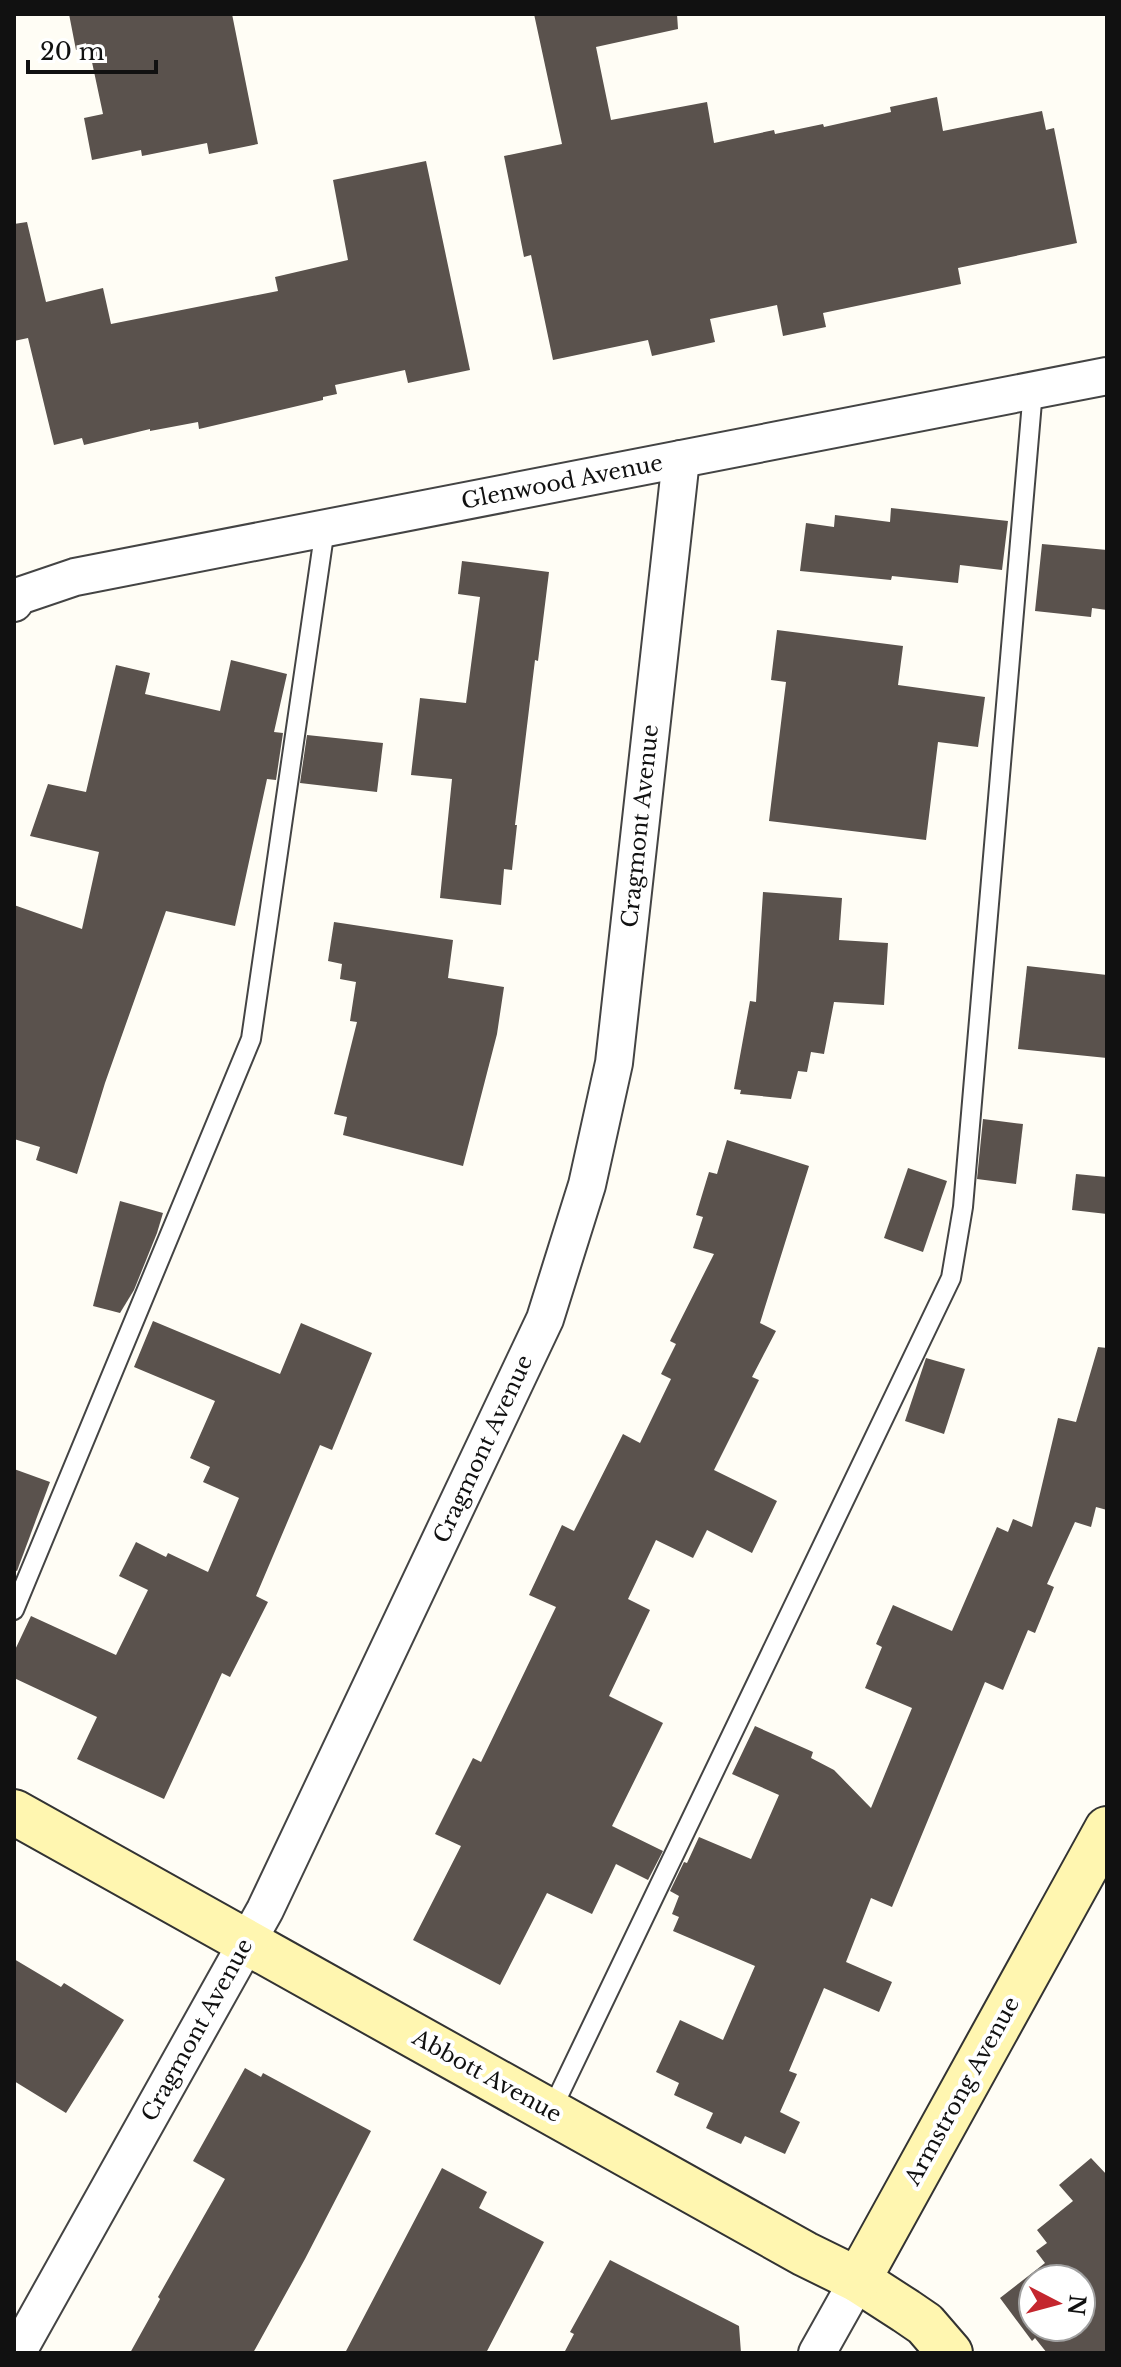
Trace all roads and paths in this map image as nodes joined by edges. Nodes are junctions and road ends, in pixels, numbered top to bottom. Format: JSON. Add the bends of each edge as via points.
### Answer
{"nodes":[{"id":1,"x":1107,"y":376,"type":"edge"},
{"id":2,"x":1033,"y":390,"type":"junction"},
{"id":3,"x":681,"y":459,"type":"junction"},
{"id":4,"x":325,"y":528,"type":"junction"},
{"id":5,"x":16,"y":600,"type":"edge"},
{"id":6,"x":14,"y":1610,"type":"edge"},
{"id":7,"x":14,"y":1812,"type":"edge"},
{"id":8,"x":1107,"y":1829,"type":"edge"},
{"id":9,"x":247,"y":1942,"type":"junction"},
{"id":10,"x":551,"y":2111,"type":"junction"},
{"id":11,"x":858,"y":2280,"type":"junction"},
{"id":12,"x":17,"y":2353,"type":"edge"},
{"id":13,"x":817,"y":2353,"type":"edge"},
{"id":14,"x":950,"y":2353,"type":"edge"}],
"edges":[{"from":1,"to":2,"type":"street","name":"Glenwood Avenue"},
{"from":2,"to":3,"type":"street","name":"Glenwood Avenue"},
{"from":2,"to":10,"type":"lane","via":[[963,1207],[951,1278]]},
{"from":3,"to":4,"type":"street","name":"Glenwood Avenue"},
{"from":3,"to":9,"type":"street","name":"Cragmont Avenue","via":[[614,1063],[587,1185],[545,1319]]},
{"from":4,"to":5,"type":"street","name":"Glenwood Avenue","via":[[75,577]]},
{"from":4,"to":6,"type":"lane","via":[[251,1039]]},
{"from":7,"to":9,"type":"street","name":"Abbott Avenue"},
{"from":8,"to":11,"type":"street","name":"Armstrong Avenue"},
{"from":9,"to":10,"type":"street","name":"Abbott Avenue"},
{"from":9,"to":12,"type":"street","name":"Cragmont Avenue"},
{"from":10,"to":11,"type":"street","name":"Abbott Avenue"},
{"from":11,"to":13,"type":"street","name":"Armstrong Avenue"},
{"from":11,"to":14,"type":"street","name":"Abbott Avenue","via":[[925,2324]]}]}
